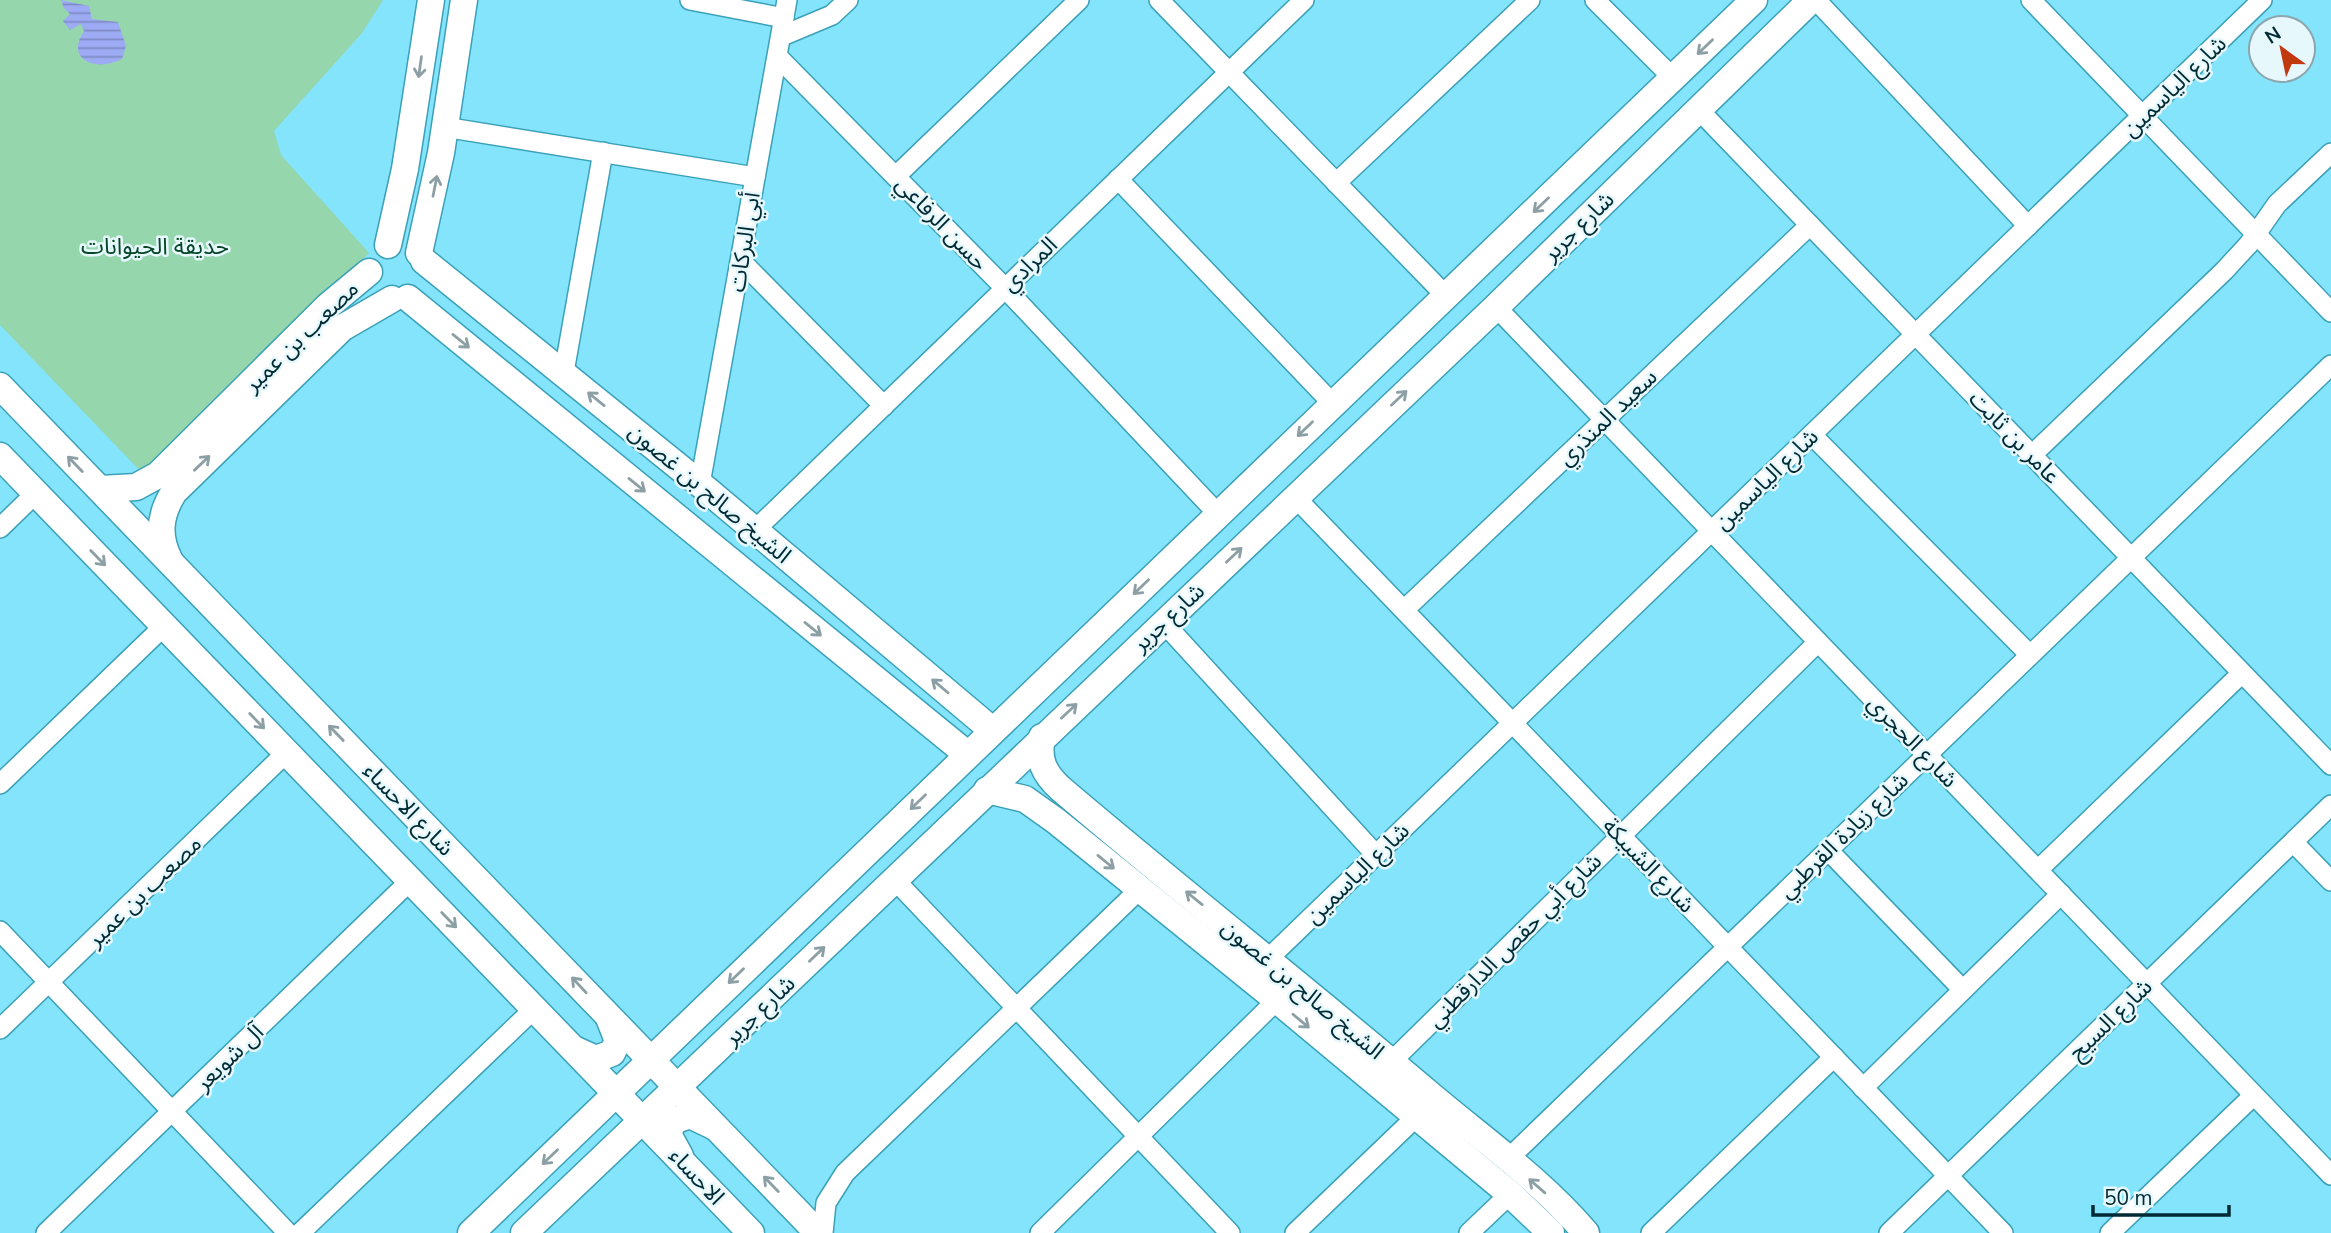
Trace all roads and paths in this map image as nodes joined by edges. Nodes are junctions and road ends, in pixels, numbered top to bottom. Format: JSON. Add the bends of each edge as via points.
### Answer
{"nodes":[{"id":1,"x":430,"y":0,"type":"edge"},
{"id":2,"x":464,"y":0,"type":"edge"},
{"id":3,"x":690,"y":0,"type":"edge"},
{"id":4,"x":848,"y":0,"type":"edge"},
{"id":5,"x":1079,"y":0,"type":"edge"},
{"id":6,"x":1159,"y":0,"type":"edge"},
{"id":7,"x":1304,"y":0,"type":"edge"},
{"id":8,"x":1530,"y":0,"type":"edge"},
{"id":9,"x":1595,"y":0,"type":"edge"},
{"id":10,"x":1754,"y":0,"type":"edge"},
{"id":11,"x":1813,"y":0,"type":"edge"},
{"id":12,"x":2262,"y":0,"type":"edge"},
{"id":13,"x":2035,"y":1,"type":"edge"},
{"id":14,"x":784,"y":18,"type":"edge"},
{"id":15,"x":779,"y":58,"type":"junction"},
{"id":16,"x":1230,"y":72,"type":"junction"},
{"id":17,"x":1673,"y":78,"type":"junction"},
{"id":18,"x":1699,"y":109,"type":"junction"},
{"id":19,"x":2143,"y":116,"type":"junction"},
{"id":20,"x":444,"y":127,"type":"junction"},
{"id":21,"x":603,"y":152,"type":"junction"},
{"id":22,"x":2331,"y":153,"type":"edge"},
{"id":23,"x":896,"y":176,"type":"junction"},
{"id":24,"x":755,"y":177,"type":"junction"},
{"id":25,"x":1118,"y":179,"type":"junction"},
{"id":26,"x":1336,"y":183,"type":"junction"},
{"id":27,"x":1810,"y":225,"type":"junction"},
{"id":28,"x":2028,"y":226,"type":"junction"},
{"id":29,"x":2256,"y":233,"type":"junction"},
{"id":30,"x":388,"y":245,"type":"junction"},
{"id":31,"x":422,"y":257,"type":"junction"},
{"id":32,"x":741,"y":262,"type":"junction"},
{"id":33,"x":369,"y":272,"type":"junction"},
{"id":34,"x":1004,"y":287,"type":"junction"},
{"id":35,"x":1446,"y":296,"type":"junction"},
{"id":36,"x":400,"y":299,"type":"junction"},
{"id":37,"x":1496,"y":307,"type":"junction"},
{"id":38,"x":2331,"y":312,"type":"edge"},
{"id":39,"x":1916,"y":335,"type":"junction"},
{"id":40,"x":2331,"y":365,"type":"edge"},
{"id":41,"x":565,"y":372,"type":"junction"},
{"id":42,"x":0,"y":386,"type":"edge"},
{"id":43,"x":1332,"y":403,"type":"junction"},
{"id":44,"x":884,"y":406,"type":"junction"},
{"id":45,"x":1604,"y":420,"type":"junction"},
{"id":46,"x":1812,"y":435,"type":"junction"},
{"id":47,"x":2032,"y":455,"type":"junction"},
{"id":48,"x":0,"y":456,"type":"edge"},
{"id":49,"x":166,"y":484,"type":"junction"},
{"id":50,"x":700,"y":484,"type":"junction"},
{"id":51,"x":100,"y":489,"type":"junction"},
{"id":52,"x":36,"y":494,"type":"junction"},
{"id":53,"x":1295,"y":497,"type":"junction"},
{"id":54,"x":1218,"y":514,"type":"junction"},
{"id":55,"x":752,"y":527,"type":"junction"},
{"id":56,"x":0,"y":528,"type":"edge"},
{"id":57,"x":1712,"y":531,"type":"junction"},
{"id":58,"x":783,"y":553,"type":"junction"},
{"id":59,"x":2131,"y":558,"type":"junction"},
{"id":60,"x":730,"y":561,"type":"junction"},
{"id":61,"x":172,"y":563,"type":"junction"},
{"id":62,"x":758,"y":583,"type":"junction"},
{"id":63,"x":1404,"y":610,"type":"junction"},
{"id":64,"x":1163,"y":622,"type":"junction"},
{"id":65,"x":164,"y":626,"type":"junction"},
{"id":66,"x":1818,"y":642,"type":"junction"},
{"id":67,"x":2030,"y":655,"type":"junction"},
{"id":68,"x":2242,"y":673,"type":"junction"},
{"id":69,"x":1513,"y":723,"type":"junction"},
{"id":70,"x":992,"y":730,"type":"junction"},
{"id":71,"x":1042,"y":737,"type":"junction"},
{"id":72,"x":287,"y":752,"type":"junction"},
{"id":73,"x":967,"y":754,"type":"junction"},
{"id":74,"x":1927,"y":755,"type":"junction"},
{"id":75,"x":2331,"y":765,"type":"edge"},
{"id":76,"x":0,"y":783,"type":"edge"},
{"id":77,"x":1061,"y":789,"type":"junction"},
{"id":78,"x":987,"y":790,"type":"junction"},
{"id":79,"x":2331,"y":805,"type":"edge"},
{"id":80,"x":1042,"y":811,"type":"junction"},
{"id":81,"x":1089,"y":813,"type":"junction"},
{"id":82,"x":1071,"y":833,"type":"junction"},
{"id":83,"x":1620,"y":836,"type":"junction"},
{"id":84,"x":2293,"y":842,"type":"junction"},
{"id":85,"x":1828,"y":850,"type":"junction"},
{"id":86,"x":1376,"y":855,"type":"junction"},
{"id":87,"x":2038,"y":870,"type":"junction"},
{"id":88,"x":411,"y":880,"type":"junction"},
{"id":89,"x":895,"y":880,"type":"junction"},
{"id":90,"x":2331,"y":881,"type":"edge"},
{"id":91,"x":1140,"y":889,"type":"junction"},
{"id":92,"x":2061,"y":894,"type":"junction"},
{"id":93,"x":0,"y":931,"type":"edge"},
{"id":94,"x":1728,"y":947,"type":"junction"},
{"id":95,"x":1269,"y":958,"type":"junction"},
{"id":96,"x":49,"y":982,"type":"junction"},
{"id":97,"x":2147,"y":983,"type":"junction"},
{"id":98,"x":1963,"y":990,"type":"junction"},
{"id":99,"x":1277,"y":1000,"type":"junction"},
{"id":100,"x":535,"y":1008,"type":"junction"},
{"id":101,"x":1016,"y":1008,"type":"junction"},
{"id":102,"x":609,"y":1017,"type":"junction"},
{"id":103,"x":682,"y":1028,"type":"junction"},
{"id":104,"x":0,"y":1029,"type":"edge"},
{"id":105,"x":576,"y":1050,"type":"junction"},
{"id":106,"x":710,"y":1057,"type":"junction"},
{"id":107,"x":1834,"y":1057,"type":"junction"},
{"id":108,"x":650,"y":1059,"type":"junction"},
{"id":109,"x":1391,"y":1062,"type":"junction"},
{"id":110,"x":679,"y":1087,"type":"junction"},
{"id":111,"x":1863,"y":1088,"type":"junction"},
{"id":112,"x":617,"y":1092,"type":"junction"},
{"id":113,"x":2253,"y":1096,"type":"junction"},
{"id":114,"x":172,"y":1111,"type":"junction"},
{"id":115,"x":1416,"y":1116,"type":"junction"},
{"id":116,"x":644,"y":1120,"type":"junction"},
{"id":117,"x":584,"y":1124,"type":"junction"},
{"id":118,"x":719,"y":1129,"type":"junction"},
{"id":119,"x":1138,"y":1136,"type":"junction"},
{"id":120,"x":608,"y":1153,"type":"junction"},
{"id":121,"x":1507,"y":1160,"type":"junction"},
{"id":122,"x":683,"y":1161,"type":"junction"},
{"id":123,"x":2331,"y":1175,"type":"edge"},
{"id":124,"x":1948,"y":1176,"type":"junction"},
{"id":125,"x":1510,"y":1194,"type":"junction"},
{"id":126,"x":46,"y":1233,"type":"edge"},
{"id":127,"x":288,"y":1233,"type":"edge"},
{"id":128,"x":300,"y":1233,"type":"edge"},
{"id":129,"x":471,"y":1233,"type":"edge"},
{"id":130,"x":524,"y":1233,"type":"edge"},
{"id":131,"x":751,"y":1233,"type":"edge"},
{"id":132,"x":820,"y":1233,"type":"edge"},
{"id":133,"x":1040,"y":1233,"type":"edge"},
{"id":134,"x":1230,"y":1233,"type":"edge"},
{"id":135,"x":1295,"y":1233,"type":"edge"},
{"id":136,"x":1469,"y":1233,"type":"edge"},
{"id":137,"x":1551,"y":1233,"type":"edge"},
{"id":138,"x":1586,"y":1233,"type":"edge"},
{"id":139,"x":1651,"y":1233,"type":"edge"},
{"id":140,"x":1889,"y":1233,"type":"edge"},
{"id":141,"x":2003,"y":1233,"type":"edge"},
{"id":142,"x":2110,"y":1233,"type":"edge"}],
"edges":[{"from":1,"to":30,"type":"main road","name":"مصعب بن عمير","one_way":true,"via":[[405,169]]},
{"from":2,"to":20,"type":"main road","name":"مصعب بن عمير"},
{"from":3,"to":14,"type":"street"},
{"from":4,"to":14,"type":"street","via":[[832,15]]},
{"from":5,"to":23,"type":"street"},
{"from":6,"to":16,"type":"street"},
{"from":7,"to":16,"type":"street","name":"المرادي"},
{"from":8,"to":26,"type":"street"},
{"from":9,"to":17,"type":"street"},
{"from":10,"to":17,"type":"main road","name":"شارع جرير","one_way":true},
{"from":11,"to":18,"type":"main road","name":"شارع جرير"},
{"from":11,"to":28,"type":"street"},
{"from":12,"to":19,"type":"street","name":"شارع الياسمين"},
{"from":13,"to":19,"type":"street"},
{"from":14,"to":15,"type":"street","name":"أبي البركات"},
{"from":15,"to":23,"type":"street","name":"حسن الرفاعي"},
{"from":15,"to":24,"type":"street","name":"أبي البركات"},
{"from":16,"to":25,"type":"street","name":"المرادي"},
{"from":16,"to":26,"type":"street"},
{"from":17,"to":35,"type":"main road","name":"شارع جرير","one_way":true},
{"from":18,"to":27,"type":"street","name":"عامر بن ثابت"},
{"from":18,"to":37,"type":"main road","name":"شارع جرير"},
{"from":19,"to":28,"type":"street","name":"شارع الياسمين"},
{"from":19,"to":29,"type":"street"},
{"from":20,"to":21,"type":"street"},
{"from":31,"to":20,"type":"main road","name":"مصعب بن عمير","one_way":true},
{"from":21,"to":24,"type":"street"},
{"from":21,"to":41,"type":"street"},
{"from":22,"to":29,"type":"street","via":[[2277,204]]},
{"from":23,"to":34,"type":"street","name":"حسن الرفاعي"},
{"from":24,"to":32,"type":"street","name":"أبي البركات"},
{"from":25,"to":34,"type":"street","name":"المرادي"},
{"from":25,"to":43,"type":"street"},
{"from":26,"to":35,"type":"street"},
{"from":27,"to":39,"type":"street","name":"عامر بن ثابت"},
{"from":27,"to":45,"type":"street","name":"سعيد المنذري"},
{"from":28,"to":39,"type":"street","name":"شارع الياسمين"},
{"from":29,"to":38,"type":"street"},
{"from":29,"to":47,"type":"street","via":[[2224,271]]},
{"from":30,"to":31,"type":"main road","via":[[405,244]]},
{"from":30,"to":33,"type":"main road","name":"مصعب بن عمير","via":[[374,256]]},
{"from":31,"to":36,"type":"main road","name":"مصعب بن عمير","via":[[422,287]]},
{"from":31,"to":41,"type":"main road","name":"الشيخ صالح بن غصون"},
{"from":32,"to":44,"type":"street"},
{"from":32,"to":50,"type":"street","name":"أبي البركات"},
{"from":33,"to":36,"type":"main road","name":"مصعب بن عمير","via":[[374,287]]},
{"from":33,"to":49,"type":"main road","name":"مصعب بن عمير","via":[[328,306]]},
{"from":34,"to":44,"type":"street","name":"المرادي"},
{"from":34,"to":54,"type":"street","name":"حسن الرفاعي"},
{"from":35,"to":43,"type":"main road","name":"شارع جرير"},
{"from":49,"to":36,"type":"main road","name":"مصعب بن عمير","one_way":true,"via":[[342,328]]},
{"from":36,"to":60,"type":"main road","name":"الشيخ صالح بن غصون","one_way":true},
{"from":37,"to":45,"type":"street","name":"شارع الحجري"},
{"from":53,"to":37,"type":"main road","name":"شارع جرير","one_way":true},
{"from":39,"to":46,"type":"street","name":"شارع الياسمين"},
{"from":39,"to":47,"type":"street","name":"عامر بن ثابت"},
{"from":40,"to":59,"type":"street","name":"شارع زيادة القرطبي"},
{"from":50,"to":41,"type":"main road","name":"الشيخ صالح بن غصون","one_way":true},
{"from":51,"to":42,"type":"main road","name":"شارع الاحساء","one_way":true},
{"from":43,"to":54,"type":"main road","name":"شارع جرير","one_way":true},
{"from":44,"to":55,"type":"street","name":"المرادي"},
{"from":45,"to":57,"type":"street","name":"شارع الحجري"},
{"from":45,"to":63,"type":"street","name":"سعيد المنذري"},
{"from":46,"to":57,"type":"street","name":"شارع الياسمين"},
{"from":46,"to":67,"type":"street"},
{"from":47,"to":59,"type":"street","name":"عامر بن ثابت"},
{"from":48,"to":52,"type":"main road"},
{"from":49,"to":51,"type":"main road","name":"مصعب بن عمير"},
{"from":49,"to":61,"type":"main road","name":"مصعب بن عمير","via":[[160,527]]},
{"from":50,"to":55,"type":"main road","name":"الشيخ صالح بن غصون"},
{"from":51,"to":61,"type":"main road","name":"شارع الاحساء"},
{"from":52,"to":56,"type":"street"},
{"from":52,"to":65,"type":"main road","one_way":true},
{"from":53,"to":63,"type":"street","name":"شارع الشبيكة"},
{"from":64,"to":53,"type":"main road","name":"شارع جرير","one_way":true},
{"from":54,"to":70,"type":"main road","name":"شارع جرير","one_way":true},
{"from":55,"to":58,"type":"main road","name":"الشيخ صالح بن غصون"},
{"from":55,"to":60,"type":"main road","via":[[754,548],[742,561]]},
{"from":57,"to":66,"type":"street","name":"شارع الحجري"},
{"from":57,"to":69,"type":"street","name":"شارع الياسمين"},
{"from":58,"to":62,"type":"main road","via":[[767,552],[757,559],[752,568]]},
{"from":70,"to":58,"type":"main road","name":"الشيخ صالح بن غصون","one_way":true},
{"from":59,"to":67,"type":"street","name":"شارع زيادة القرطبي"},
{"from":59,"to":68,"type":"street","name":"عامر بن ثابت"},
{"from":60,"to":62,"type":"main road","name":"الشيخ صالح بن غصون"},
{"from":102,"to":61,"type":"main road","name":"شارع الاحساء","one_way":true},
{"from":62,"to":73,"type":"main road","name":"الشيخ صالح بن غصون","one_way":true},
{"from":63,"to":69,"type":"street","name":"شارع الشبيكة"},
{"from":71,"to":64,"type":"main road","name":"شارع جرير","one_way":true},
{"from":64,"to":86,"type":"street"},
{"from":65,"to":72,"type":"main road","one_way":true},
{"from":65,"to":76,"type":"street"},
{"from":66,"to":74,"type":"street","name":"شارع الحجري"},
{"from":66,"to":83,"type":"street","name":"شارع أبي حفص الدارقطني"},
{"from":67,"to":74,"type":"street","name":"شارع زيادة القرطبي"},
{"from":68,"to":75,"type":"street","name":"عامر بن ثابت"},
{"from":68,"to":87,"type":"street"},
{"from":69,"to":83,"type":"street","name":"شارع الشبيكة"},
{"from":69,"to":86,"type":"street","name":"شارع الياسمين"},
{"from":70,"to":73,"type":"main road","name":"شارع جرير"},
{"from":71,"to":77,"type":"main road","name":"الشيخ صالح بن غصون","via":[[1043,768]]},
{"from":71,"to":78,"type":"main road","name":"شارع جرير"},
{"from":72,"to":88,"type":"main road"},
{"from":72,"to":96,"type":"street","name":"مصعب بن عمير"},
{"from":73,"to":103,"type":"main road","name":"شارع جرير","one_way":true},
{"from":74,"to":85,"type":"street","name":"شارع زيادة القرطبي"},
{"from":74,"to":87,"type":"street","name":"شارع الحجري"},
{"from":77,"to":80,"type":"main road","via":[[1063,808]]},
{"from":77,"to":81,"type":"main road","name":"الشيخ صالح بن غصون"},
{"from":78,"to":80,"type":"main road","name":"الشيخ صالح بن غصون","via":[[1013,793]]},
{"from":78,"to":89,"type":"main road","name":"شارع جرير"},
{"from":79,"to":84,"type":"street","name":"شارع السيح"},
{"from":80,"to":82,"type":"main road","name":"الشيخ صالح بن غصون"},
{"from":81,"to":82,"type":"main road","via":[[1072,812],[1066,818]]},
{"from":95,"to":81,"type":"main road","name":"الشيخ صالح بن غصون","one_way":true},
{"from":82,"to":91,"type":"main road","name":"الشيخ صالح بن غصون","one_way":true},
{"from":83,"to":94,"type":"street","name":"شارع الشبيكة"},
{"from":83,"to":109,"type":"street","name":"شارع أبي حفص الدارقطني"},
{"from":84,"to":90,"type":"street"},
{"from":84,"to":97,"type":"street","name":"شارع السيح"},
{"from":85,"to":94,"type":"street","name":"شارع زيادة القرطبي"},
{"from":85,"to":98,"type":"street"},
{"from":86,"to":95,"type":"street","name":"شارع الياسمين"},
{"from":87,"to":92,"type":"street","name":"شارع الحجري"},
{"from":88,"to":100,"type":"main road","one_way":true},
{"from":88,"to":114,"type":"street","name":"آل شويعر"},
{"from":89,"to":101,"type":"street"},
{"from":106,"to":89,"type":"main road","name":"شارع جرير","one_way":true},
{"from":91,"to":99,"type":"main road","name":"الشيخ صالح بن غصون"},
{"from":91,"to":101,"type":"street"},
{"from":92,"to":97,"type":"street","name":"شارع الحجري"},
{"from":92,"to":98,"type":"street"},
{"from":93,"to":96,"type":"street"},
{"from":94,"to":107,"type":"street","name":"شارع الشبيكة"},
{"from":94,"to":121,"type":"street","name":"شارع زيادة القرطبي"},
{"from":95,"to":109,"type":"main road","name":"الشيخ صالح بن غصون"},
{"from":96,"to":104,"type":"street","name":"مصعب بن عمير"},
{"from":96,"to":114,"type":"street"},
{"from":97,"to":113,"type":"street","name":"شارع الحجري"},
{"from":97,"to":124,"type":"street","name":"شارع السيح"},
{"from":98,"to":111,"type":"street"},
{"from":99,"to":115,"type":"main road","name":"الشيخ صالح بن غصون","one_way":true},
{"from":99,"to":119,"type":"street"},
{"from":100,"to":105,"type":"main road"},
{"from":100,"to":128,"type":"street"},
{"from":101,"to":119,"type":"street"},
{"from":101,"to":132,"type":"street","via":[[845,1173],[826,1203]]},
{"from":102,"to":105,"type":"main road","via":[[618,1041],[612,1053],[596,1059]]},
{"from":102,"to":108,"type":"main road","name":"شارع الاحساء"},
{"from":103,"to":106,"type":"main road","via":[[670,1050],[677,1066],[690,1070]]},
{"from":103,"to":108,"type":"main road","name":"شارع جرير"},
{"from":105,"to":112,"type":"main road"},
{"from":106,"to":110,"type":"main road","name":"شارع جرير"},
{"from":107,"to":111,"type":"street","name":"شارع الشبيكة"},
{"from":107,"to":139,"type":"street"},
{"from":108,"to":110,"type":"main road","name":"شارع الاحساء"},
{"from":108,"to":112,"type":"main road","name":"شارع جرير"},
{"from":109,"to":121,"type":"main road","name":"الشيخ صالح بن غصون"},
{"from":110,"to":116,"type":"main road","name":"شارع جرير"},
{"from":110,"to":118,"type":"main road","name":"شارع الاحساء"},
{"from":111,"to":124,"type":"street","name":"شارع الشبيكة"},
{"from":112,"to":116,"type":"main road"},
{"from":112,"to":117,"type":"main road","name":"شارع جرير"},
{"from":113,"to":123,"type":"street","name":"شارع الحجري"},
{"from":113,"to":142,"type":"street"},
{"from":114,"to":126,"type":"street","name":"آل شويعر"},
{"from":114,"to":127,"type":"street"},
{"from":115,"to":125,"type":"main road","name":"الشيخ صالح بن غصون"},
{"from":115,"to":135,"type":"street"},
{"from":116,"to":120,"type":"main road","name":"شارع جرير"},
{"from":116,"to":122,"type":"main road","name":"الاحساء"},
{"from":117,"to":120,"type":"main road","via":[[604,1113],[616,1119],[620,1135]]},
{"from":117,"to":129,"type":"main road","name":"شارع جرير","one_way":true},
{"from":118,"to":122,"type":"main road","via":[[690,1115],[673,1121],[668,1135]]},
{"from":132,"to":118,"type":"main road","name":"شارع الاحساء","one_way":true},
{"from":119,"to":133,"type":"street"},
{"from":119,"to":134,"type":"street"},
{"from":120,"to":130,"type":"main road","name":"شارع جرير"},
{"from":138,"to":121,"type":"main road","name":"الشيخ صالح بن غصون","one_way":true},
{"from":122,"to":131,"type":"main road","name":"الاحساء"},
{"from":124,"to":140,"type":"street","name":"شارع السيح"},
{"from":124,"to":141,"type":"street","name":"شارع الشبيكة"},
{"from":125,"to":136,"type":"street"},
{"from":125,"to":137,"type":"main road","name":"الشيخ صالح بن غصون"}]}
